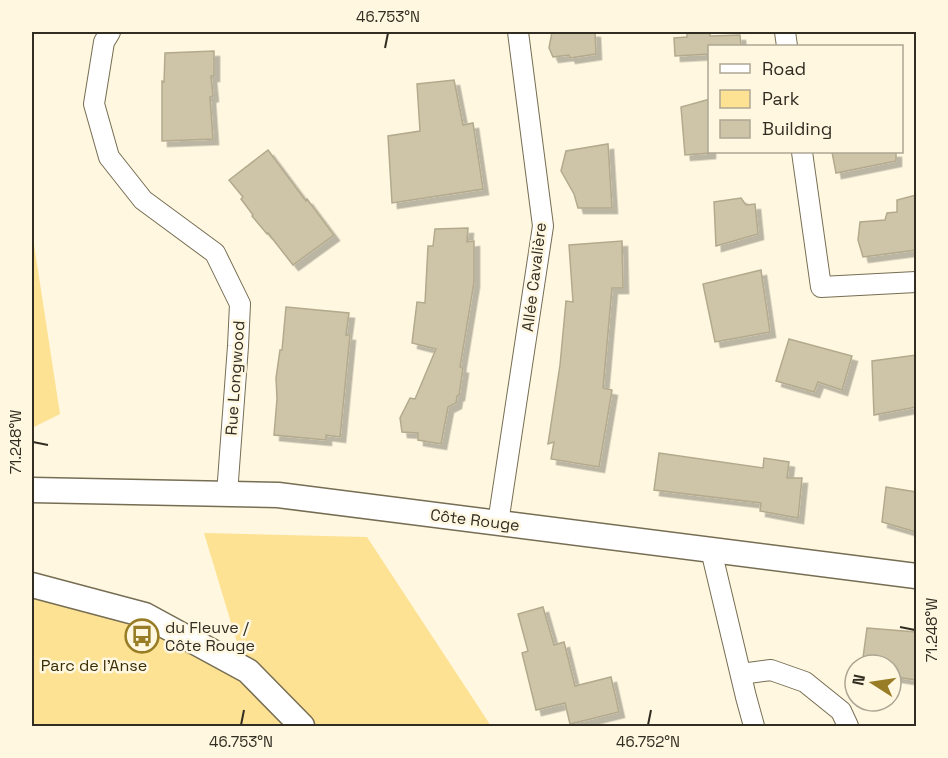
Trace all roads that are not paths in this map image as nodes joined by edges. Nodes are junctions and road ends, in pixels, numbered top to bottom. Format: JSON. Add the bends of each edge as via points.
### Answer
{"nodes":[{"id":1,"x":110,"y":32,"type":"edge"},
{"id":2,"x":518,"y":32,"type":"edge"},
{"id":3,"x":802,"y":153,"type":"edge"},
{"id":4,"x":916,"y":282,"type":"edge"},
{"id":5,"x":32,"y":490,"type":"edge"},
{"id":6,"x":227,"y":494,"type":"junction"},
{"id":7,"x":498,"y":523,"type":"junction"},
{"id":8,"x":711,"y":550,"type":"junction"},
{"id":9,"x":916,"y":576,"type":"edge"},
{"id":10,"x":32,"y":585,"type":"edge"},
{"id":11,"x":741,"y":674,"type":"junction"},
{"id":12,"x":302,"y":726,"type":"edge"},
{"id":13,"x":754,"y":726,"type":"edge"},
{"id":14,"x":848,"y":726,"type":"edge"}],
"edges":[{"from":1,"to":6,"type":"street","name":"Rue Longwood","via":[[104,42],[94,104],[109,157],[143,200],[215,253],[240,304]]},
{"from":2,"to":7,"type":"street","name":"Allée Cavalière","via":[[543,226]]},
{"from":3,"to":4,"type":"street","via":[[821,287]]},
{"from":5,"to":6,"type":"street","name":"Côte Rouge"},
{"from":6,"to":7,"type":"street","name":"Côte Rouge","via":[[278,495]]},
{"from":7,"to":8,"type":"street","name":"Côte Rouge"},
{"from":8,"to":9,"type":"street","name":"Côte Rouge"},
{"from":8,"to":11,"type":"street"},
{"from":10,"to":12,"type":"street","via":[[145,615],[248,671]]},
{"from":11,"to":13,"type":"street"},
{"from":11,"to":14,"type":"street","via":[[771,670],[805,681],[841,711]]}]}
